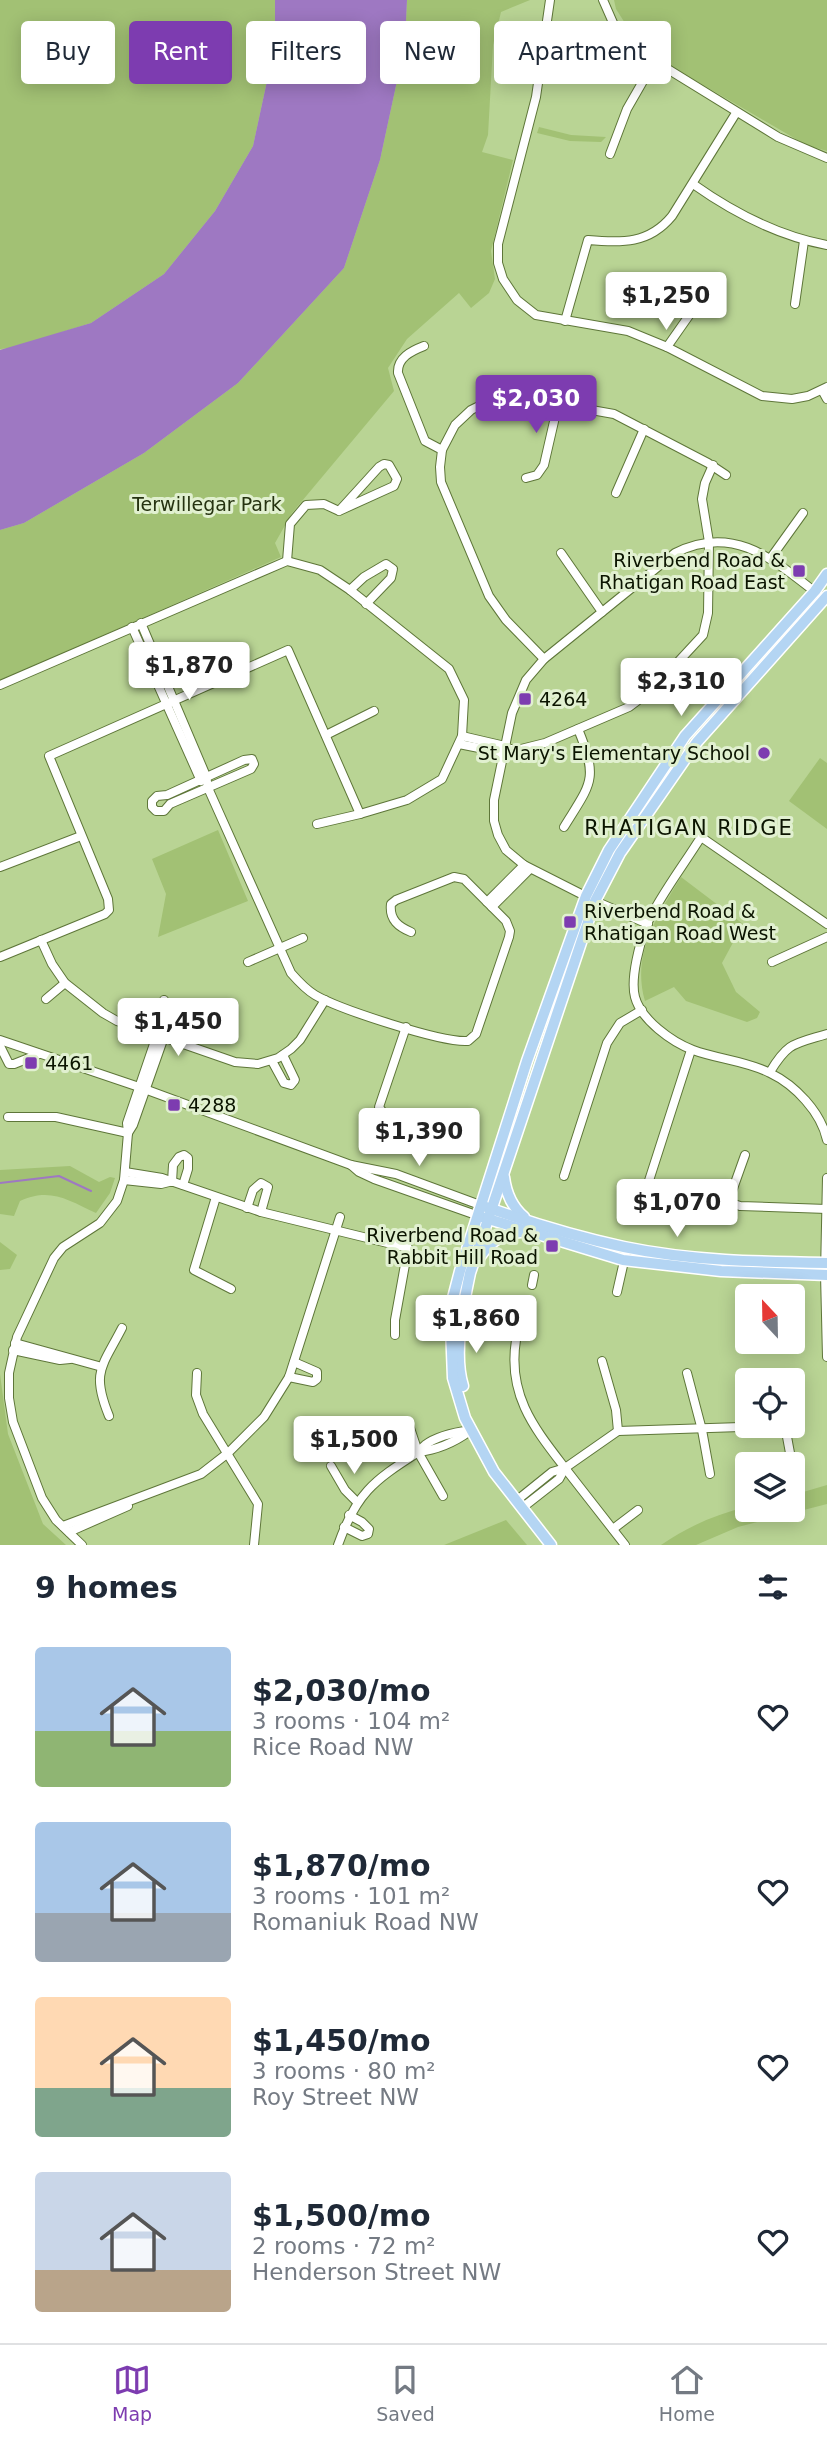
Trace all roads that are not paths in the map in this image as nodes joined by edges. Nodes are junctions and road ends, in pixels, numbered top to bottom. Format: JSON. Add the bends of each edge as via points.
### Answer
{"nodes":[{"id":1,"x":550,"y":0,"type":"edge"},
{"id":2,"x":603,"y":0,"type":"edge"},
{"id":3,"x":612,"y":21,"type":"edge"},
{"id":4,"x":671,"y":73,"type":"edge"},
{"id":5,"x":641,"y":84,"type":"edge"},
{"id":6,"x":736,"y":113,"type":"junction"},
{"id":7,"x":610,"y":154,"type":"dead end"},
{"id":8,"x":827,"y":158,"type":"edge"},
{"id":9,"x":693,"y":184,"type":"junction"},
{"id":10,"x":804,"y":241,"type":"junction"},
{"id":11,"x":827,"y":245,"type":"edge"},
{"id":12,"x":707,"y":295,"type":"dead end"},
{"id":13,"x":795,"y":304,"type":"dead end"},
{"id":14,"x":565,"y":321,"type":"junction"},
{"id":15,"x":424,"y":346,"type":"dead end"},
{"id":16,"x":667,"y":347,"type":"junction"},
{"id":17,"x":825,"y":388,"type":"edge"},
{"id":18,"x":827,"y":400,"type":"edge"},
{"id":19,"x":558,"y":404,"type":"junction"},
{"id":20,"x":644,"y":429,"type":"junction"},
{"id":21,"x":442,"y":450,"type":"junction"},
{"id":22,"x":713,"y":465,"type":"junction"},
{"id":23,"x":726,"y":475,"type":"dead end"},
{"id":24,"x":526,"y":478,"type":"dead end"},
{"id":25,"x":616,"y":492,"type":"dead end"},
{"id":26,"x":339,"y":511,"type":"junction"},
{"id":27,"x":803,"y":513,"type":"dead end"},
{"id":28,"x":709,"y":542,"type":"junction"},
{"id":29,"x":561,"y":553,"type":"dead end"},
{"id":30,"x":769,"y":559,"type":"junction"},
{"id":31,"x":287,"y":561,"type":"junction"},
{"id":32,"x":827,"y":574,"type":"edge"},
{"id":33,"x":350,"y":590,"type":"junction"},
{"id":34,"x":815,"y":591,"type":"junction"},
{"id":35,"x":826,"y":599,"type":"edge"},
{"id":36,"x":366,"y":604,"type":"junction"},
{"id":37,"x":602,"y":612,"type":"junction"},
{"id":38,"x":141,"y":624,"type":"junction"},
{"id":39,"x":132,"y":627,"type":"junction"},
{"id":40,"x":544,"y":659,"type":"junction"},
{"id":41,"x":0,"y":685,"type":"edge"},
{"id":42,"x":169,"y":702,"type":"junction"},
{"id":43,"x":374,"y":711,"type":"dead end"},
{"id":44,"x":578,"y":729,"type":"junction"},
{"id":45,"x":326,"y":735,"type":"junction"},
{"id":46,"x":460,"y":740,"type":"junction"},
{"id":47,"x":504,"y":749,"type":"junction"},
{"id":48,"x":203,"y":778,"type":"junction"},
{"id":49,"x":208,"y":788,"type":"junction"},
{"id":50,"x":360,"y":814,"type":"junction"},
{"id":51,"x":317,"y":824,"type":"dead end"},
{"id":52,"x":564,"y":827,"type":"dead end"},
{"id":53,"x":81,"y":836,"type":"junction"},
{"id":54,"x":527,"y":867,"type":"junction"},
{"id":55,"x":0,"y":868,"type":"edge"},
{"id":56,"x":590,"y":898,"type":"junction"},
{"id":57,"x":489,"y":904,"type":"junction"},
{"id":58,"x":648,"y":924,"type":"junction"},
{"id":59,"x":827,"y":924,"type":"edge"},
{"id":60,"x":411,"y":932,"type":"dead end"},
{"id":61,"x":827,"y":937,"type":"edge"},
{"id":62,"x":303,"y":938,"type":"dead end"},
{"id":63,"x":41,"y":940,"type":"junction"},
{"id":64,"x":278,"y":948,"type":"junction"},
{"id":65,"x":0,"y":957,"type":"edge"},
{"id":66,"x":248,"y":962,"type":"dead end"},
{"id":67,"x":772,"y":962,"type":"dead end"},
{"id":68,"x":65,"y":983,"type":"junction"},
{"id":69,"x":47,"y":999,"type":"dead end"},
{"id":70,"x":164,"y":1000,"type":"dead end"},
{"id":71,"x":325,"y":1000,"type":"junction"},
{"id":72,"x":642,"y":1010,"type":"junction"},
{"id":73,"x":406,"y":1027,"type":"junction"},
{"id":74,"x":827,"y":1034,"type":"edge"},
{"id":75,"x":160,"y":1036,"type":"junction"},
{"id":76,"x":0,"y":1040,"type":"edge"},
{"id":77,"x":0,"y":1046,"type":"edge"},
{"id":78,"x":691,"y":1050,"type":"junction"},
{"id":79,"x":39,"y":1054,"type":"junction"},
{"id":80,"x":283,"y":1055,"type":"junction"},
{"id":81,"x":272,"y":1061,"type":"junction"},
{"id":82,"x":770,"y":1072,"type":"junction"},
{"id":83,"x":143,"y":1089,"type":"junction"},
{"id":84,"x":8,"y":1117,"type":"dead end"},
{"id":85,"x":825,"y":1124,"type":"edge"},
{"id":86,"x":128,"y":1133,"type":"junction"},
{"id":87,"x":444,"y":1136,"type":"dead end"},
{"id":88,"x":827,"y":1140,"type":"edge"},
{"id":89,"x":745,"y":1156,"type":"dead end"},
{"id":90,"x":504,"y":1172,"type":"junction"},
{"id":91,"x":125,"y":1176,"type":"junction"},
{"id":92,"x":564,"y":1176,"type":"dead end"},
{"id":93,"x":827,"y":1178,"type":"edge"},
{"id":94,"x":171,"y":1182,"type":"junction"},
{"id":95,"x":183,"y":1185,"type":"junction"},
{"id":96,"x":645,"y":1193,"type":"dead end"},
{"id":97,"x":216,"y":1197,"type":"junction"},
{"id":98,"x":247,"y":1208,"type":"junction"},
{"id":99,"x":826,"y":1209,"type":"edge"},
{"id":100,"x":261,"y":1212,"type":"junction"},
{"id":101,"x":484,"y":1212,"type":"junction"},
{"id":102,"x":340,"y":1217,"type":"dead end"},
{"id":103,"x":528,"y":1227,"type":"junction"},
{"id":104,"x":334,"y":1230,"type":"junction"},
{"id":105,"x":626,"y":1248,"type":"junction"},
{"id":106,"x":623,"y":1261,"type":"junction"},
{"id":107,"x":826,"y":1269,"type":"edge"},
{"id":108,"x":470,"y":1273,"type":"junction"},
{"id":109,"x":534,"y":1275,"type":"dead end"},
{"id":110,"x":532,"y":1285,"type":"dead end"},
{"id":111,"x":231,"y":1289,"type":"dead end"},
{"id":112,"x":617,"y":1292,"type":"dead end"},
{"id":113,"x":122,"y":1328,"type":"dead end"},
{"id":114,"x":396,"y":1335,"type":"dead end"},
{"id":115,"x":516,"y":1340,"type":"dead end"},
{"id":116,"x":14,"y":1347,"type":"junction"},
{"id":117,"x":827,"y":1357,"type":"edge"},
{"id":118,"x":602,"y":1361,"type":"dead end"},
{"id":119,"x":294,"y":1362,"type":"junction"},
{"id":120,"x":102,"y":1367,"type":"junction"},
{"id":121,"x":197,"y":1373,"type":"dead end"},
{"id":122,"x":687,"y":1373,"type":"dead end"},
{"id":123,"x":289,"y":1377,"type":"junction"},
{"id":124,"x":109,"y":1416,"type":"dead end"},
{"id":125,"x":408,"y":1422,"type":"dead end"},
{"id":126,"x":735,"y":1428,"type":"edge"},
{"id":127,"x":471,"y":1430,"type":"junction"},
{"id":128,"x":702,"y":1430,"type":"junction"},
{"id":129,"x":618,"y":1431,"type":"junction"},
{"id":130,"x":418,"y":1452,"type":"junction"},
{"id":131,"x":228,"y":1453,"type":"junction"},
{"id":132,"x":331,"y":1466,"type":"dead end"},
{"id":133,"x":565,"y":1468,"type":"junction"},
{"id":134,"x":710,"y":1474,"type":"dead end"},
{"id":135,"x":443,"y":1496,"type":"dead end"},
{"id":136,"x":357,"y":1502,"type":"junction"},
{"id":137,"x":519,"y":1505,"type":"junction"},
{"id":138,"x":638,"y":1510,"type":"dead end"},
{"id":139,"x":349,"y":1515,"type":"junction"},
{"id":140,"x":344,"y":1527,"type":"junction"},
{"id":141,"x":66,"y":1529,"type":"junction"},
{"id":142,"x":613,"y":1530,"type":"junction"},
{"id":143,"x":82,"y":1545,"type":"edge"},
{"id":144,"x":254,"y":1545,"type":"edge"},
{"id":145,"x":338,"y":1545,"type":"edge"},
{"id":146,"x":551,"y":1545,"type":"edge"},
{"id":147,"x":625,"y":1545,"type":"edge"}],
"edges":[{"from":1,"to":14,"type":"street","via":[[536,97],[498,244],[498,262],[517,300],[542,317]]},
{"from":2,"to":3,"type":"street"},
{"from":4,"to":6,"type":"street"},
{"from":5,"to":7,"type":"street"},
{"from":6,"to":8,"type":"street"},
{"from":6,"to":9,"type":"street"},
{"from":9,"to":10,"type":"street","via":[[756,223]]},
{"from":9,"to":14,"type":"street","via":[[668,222],[650,235],[631,242],[588,240]]},
{"from":10,"to":11,"type":"street"},
{"from":10,"to":13,"type":"street"},
{"from":12,"to":16,"type":"street"},
{"from":14,"to":16,"type":"street","via":[[628,331]]},
{"from":15,"to":21,"type":"street","via":[[401,360],[398,373],[425,441]]},
{"from":16,"to":17,"type":"street","via":[[762,396],[792,399]]},
{"from":17,"to":18,"type":"street"},
{"from":19,"to":20,"type":"street","via":[[607,412]]},
{"from":19,"to":21,"type":"street","via":[[511,397],[481,404],[455,425]]},
{"from":19,"to":24,"type":"street","via":[[544,465],[537,475]]},
{"from":20,"to":22,"type":"street"},
{"from":20,"to":25,"type":"street"},
{"from":21,"to":40,"type":"street","via":[[442,482],[484,586],[506,620]]},
{"from":22,"to":23,"type":"street"},
{"from":22,"to":28,"type":"street","via":[[702,499]]},
{"from":26,"to":26,"type":"street","via":[[394,486],[397,479],[389,466],[379,467]]},
{"from":26,"to":31,"type":"street","via":[[324,504],[306,505],[290,524]]},
{"from":27,"to":30,"type":"street"},
{"from":28,"to":30,"type":"street","via":[[736,542]]},
{"from":28,"to":37,"type":"street","via":[[676,553]]},
{"from":28,"to":44,"type":"street","via":[[708,620],[703,635],[637,701]]},
{"from":29,"to":37,"type":"street"},
{"from":30,"to":34,"type":"street"},
{"from":31,"to":33,"type":"street","via":[[325,573]]},
{"from":31,"to":38,"type":"street"},
{"from":32,"to":34,"type":"main road"},
{"from":33,"to":36,"type":"street"},
{"from":33,"to":36,"type":"street","via":[[386,564],[393,569],[391,578]]},
{"from":34,"to":35,"type":"street"},
{"from":34,"to":56,"type":"main road","via":[[685,736],[609,849]]},
{"from":35,"to":56,"type":"main road","via":[[697,742]]},
{"from":36,"to":46,"type":"street","via":[[449,669],[464,700]]},
{"from":37,"to":40,"type":"street"},
{"from":38,"to":39,"type":"street"},
{"from":38,"to":42,"type":"street"},
{"from":39,"to":41,"type":"street"},
{"from":39,"to":42,"type":"street"},
{"from":40,"to":47,"type":"street","via":[[520,692]]},
{"from":42,"to":45,"type":"street","via":[[288,650]]},
{"from":42,"to":48,"type":"street"},
{"from":42,"to":53,"type":"street","via":[[49,757]]},
{"from":43,"to":45,"type":"street"},
{"from":44,"to":47,"type":"street","via":[[537,745]]},
{"from":44,"to":52,"type":"street","via":[[590,761],[590,778]]},
{"from":45,"to":50,"type":"street"},
{"from":46,"to":47,"type":"street"},
{"from":46,"to":50,"type":"street","via":[[442,779],[407,800]]},
{"from":47,"to":54,"type":"street","via":[[494,821],[506,850]]},
{"from":48,"to":49,"type":"street"},
{"from":48,"to":49,"type":"street","via":[[252,759],[251,769]]},
{"from":48,"to":49,"type":"street","via":[[157,796],[152,807],[164,811]]},
{"from":49,"to":64,"type":"street"},
{"from":50,"to":51,"type":"street"},
{"from":53,"to":55,"type":"street"},
{"from":53,"to":63,"type":"street","via":[[110,910]]},
{"from":54,"to":56,"type":"street"},
{"from":54,"to":57,"type":"street"},
{"from":56,"to":58,"type":"street"},
{"from":56,"to":90,"type":"main road"},
{"from":56,"to":101,"type":"main road","via":[[527,1061]]},
{"from":57,"to":60,"type":"street","via":[[457,877],[396,900],[390,907],[395,922]]},
{"from":57,"to":73,"type":"street","via":[[508,925],[510,934],[474,1037],[461,1041]]},
{"from":58,"to":59,"type":"street","via":[[701,838]]},
{"from":58,"to":72,"type":"street","via":[[634,983]]},
{"from":61,"to":67,"type":"street"},
{"from":62,"to":64,"type":"street"},
{"from":63,"to":65,"type":"street"},
{"from":63,"to":68,"type":"street"},
{"from":64,"to":66,"type":"street"},
{"from":64,"to":71,"type":"street","via":[[295,978]]},
{"from":68,"to":69,"type":"street"},
{"from":68,"to":75,"type":"street","via":[[110,1017]]},
{"from":70,"to":75,"type":"street"},
{"from":71,"to":73,"type":"street"},
{"from":71,"to":80,"type":"street","via":[[300,1040]]},
{"from":72,"to":78,"type":"street","via":[[661,1033]]},
{"from":72,"to":92,"type":"street","via":[[620,1023],[607,1043]]},
{"from":73,"to":87,"type":"street","via":[[380,1110]]},
{"from":74,"to":82,"type":"street","via":[[790,1045]]},
{"from":75,"to":81,"type":"street","via":[[242,1064]]},
{"from":75,"to":83,"type":"street"},
{"from":76,"to":79,"type":"street"},
{"from":77,"to":79,"type":"street","via":[[9,1064]]},
{"from":78,"to":82,"type":"street"},
{"from":78,"to":96,"type":"street"},
{"from":79,"to":83,"type":"street"},
{"from":80,"to":81,"type":"street"},
{"from":80,"to":81,"type":"street","via":[[295,1080],[291,1085],[284,1083]]},
{"from":82,"to":85,"type":"street","via":[[802,1096]]},
{"from":83,"to":86,"type":"street","via":[[127,1123]]},
{"from":83,"to":101,"type":"street","via":[[351,1165],[374,1179]]},
{"from":84,"to":86,"type":"street","via":[[56,1118]]},
{"from":85,"to":88,"type":"street"},
{"from":86,"to":91,"type":"street"},
{"from":89,"to":99,"type":"street","via":[[732,1203]]},
{"from":90,"to":101,"type":"main road"},
{"from":90,"to":103,"type":"main road","via":[[505,1188]]},
{"from":91,"to":94,"type":"street"},
{"from":91,"to":116,"type":"street","via":[[117,1201],[104,1219],[54,1258]]},
{"from":93,"to":99,"type":"street"},
{"from":94,"to":95,"type":"street"},
{"from":94,"to":95,"type":"street","via":[[173,1165],[184,1156],[189,1162]]},
{"from":95,"to":97,"type":"street"},
{"from":97,"to":98,"type":"street"},
{"from":97,"to":111,"type":"street","via":[[194,1270]]},
{"from":98,"to":100,"type":"street"},
{"from":98,"to":100,"type":"street","via":[[253,1190],[261,1183],[268,1187]]},
{"from":99,"to":107,"type":"street"},
{"from":100,"to":104,"type":"street"},
{"from":101,"to":103,"type":"main road"},
{"from":101,"to":108,"type":"main road"},
{"from":101,"to":127,"type":"main road","via":[[453,1298],[451,1327],[453,1378]]},
{"from":102,"to":104,"type":"street"},
{"from":103,"to":105,"type":"main road"},
{"from":103,"to":106,"type":"main road"},
{"from":103,"to":108,"type":"main road","via":[[499,1237],[483,1251]]},
{"from":104,"to":114,"type":"street","via":[[408,1248]]},
{"from":104,"to":119,"type":"street"},
{"from":105,"to":106,"type":"street"},
{"from":105,"to":107,"type":"main road"},
{"from":106,"to":107,"type":"main road","via":[[721,1271]]},
{"from":106,"to":112,"type":"street"},
{"from":107,"to":117,"type":"street"},
{"from":108,"to":127,"type":"main road","via":[[460,1333],[460,1376]]},
{"from":109,"to":110,"type":"street"},
{"from":113,"to":120,"type":"street"},
{"from":115,"to":133,"type":"street","via":[[513,1359],[519,1395],[535,1429]]},
{"from":116,"to":120,"type":"street"},
{"from":116,"to":141,"type":"street","via":[[9,1398],[18,1438],[47,1508]]},
{"from":118,"to":129,"type":"street"},
{"from":119,"to":123,"type":"street"},
{"from":119,"to":123,"type":"street","via":[[317,1372],[317,1378],[313,1382]]},
{"from":120,"to":124,"type":"street","via":[[99,1390]]},
{"from":121,"to":131,"type":"street","via":[[196,1395],[203,1414]]},
{"from":122,"to":128,"type":"street"},
{"from":123,"to":131,"type":"street","via":[[264,1417]]},
{"from":125,"to":130,"type":"street"},
{"from":126,"to":128,"type":"street"},
{"from":127,"to":130,"type":"street","via":[[426,1444]]},
{"from":127,"to":137,"type":"main road"},
{"from":128,"to":129,"type":"street"},
{"from":128,"to":134,"type":"street"},
{"from":129,"to":133,"type":"street"},
{"from":130,"to":135,"type":"street"},
{"from":130,"to":136,"type":"street","via":[[372,1484]]},
{"from":131,"to":141,"type":"street","via":[[201,1474]]},
{"from":131,"to":144,"type":"street","via":[[258,1504]]},
{"from":132,"to":136,"type":"street"},
{"from":133,"to":137,"type":"street","via":[[552,1472]]},
{"from":133,"to":142,"type":"street"},
{"from":136,"to":139,"type":"street"},
{"from":137,"to":146,"type":"main road"},
{"from":138,"to":142,"type":"street"},
{"from":139,"to":140,"type":"street"},
{"from":139,"to":140,"type":"street","via":[[369,1529],[368,1534],[362,1536]]},
{"from":140,"to":145,"type":"street"},
{"from":141,"to":143,"type":"street"},
{"from":142,"to":147,"type":"street"}]}
